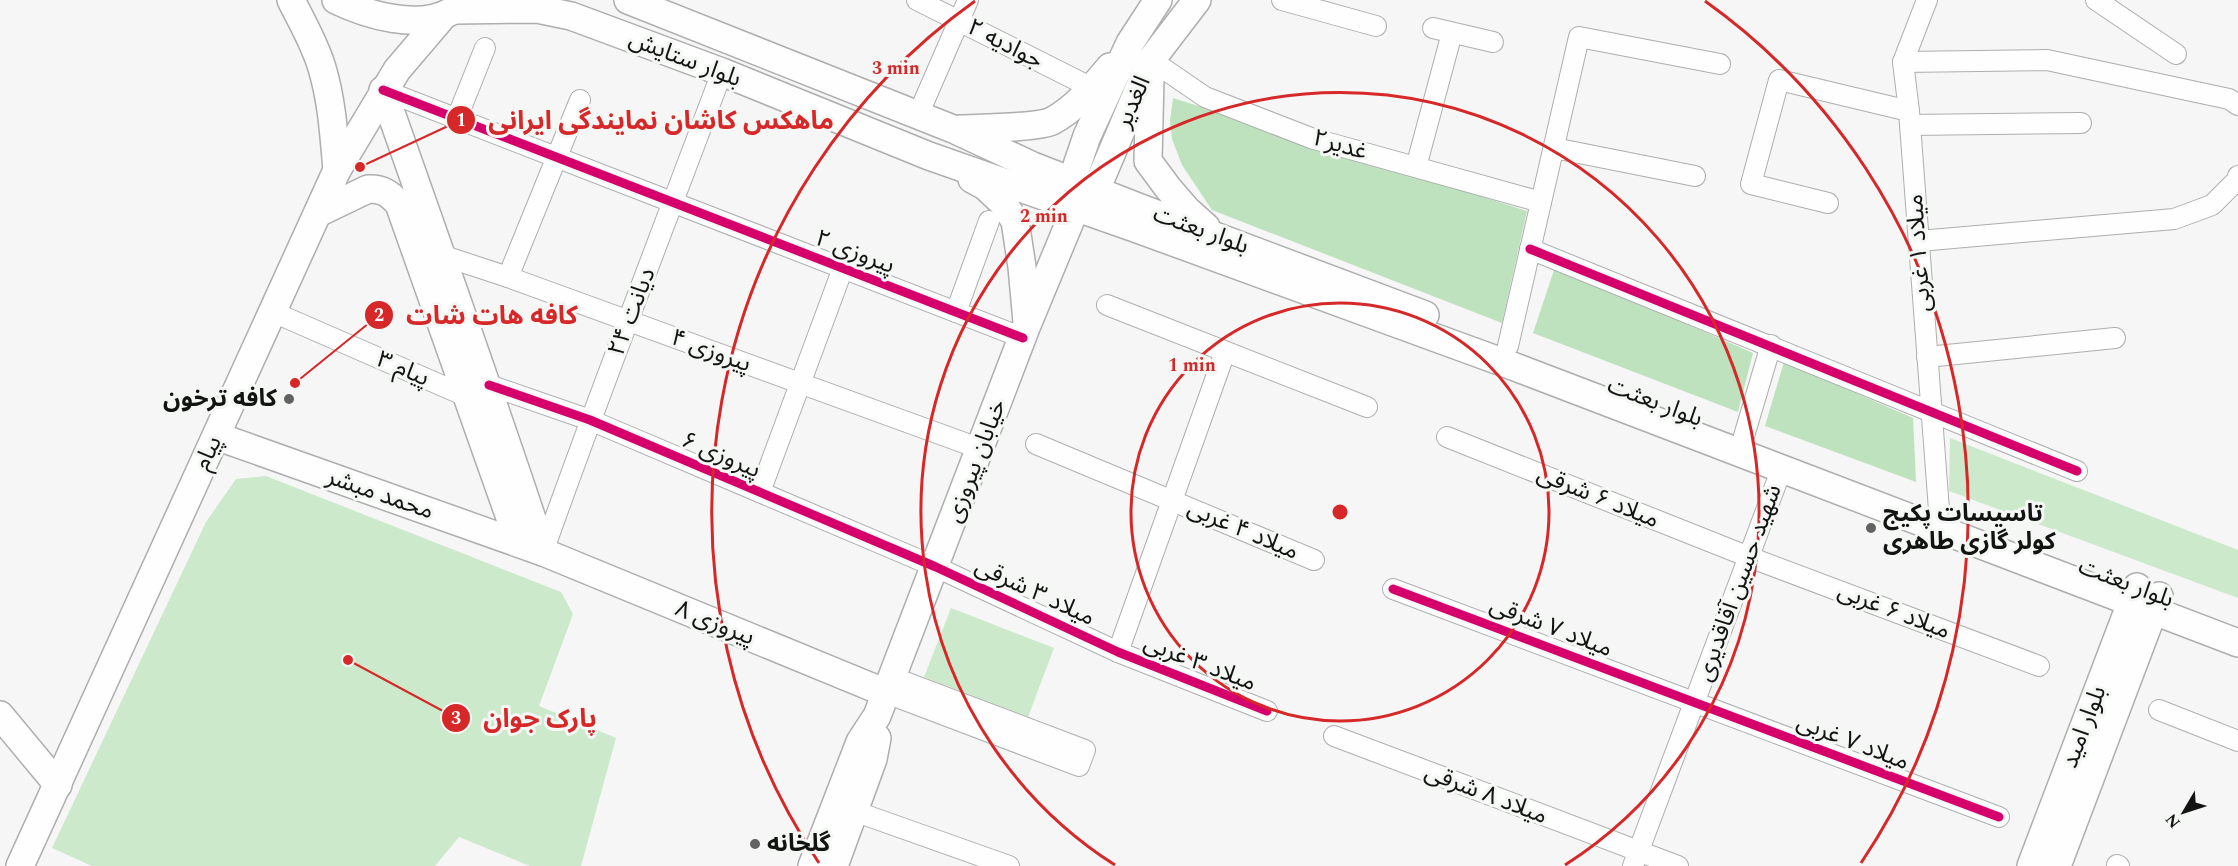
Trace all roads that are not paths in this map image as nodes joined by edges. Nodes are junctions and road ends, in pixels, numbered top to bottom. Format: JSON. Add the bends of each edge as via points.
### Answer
{"nodes":[{"id":1,"x":291,"y":0,"type":"edge"},
{"id":2,"x":336,"y":0,"type":"edge"},
{"id":3,"x":628,"y":0,"type":"edge"},
{"id":4,"x":918,"y":0,"type":"edge"},
{"id":5,"x":968,"y":0,"type":"edge"},
{"id":6,"x":1158,"y":0,"type":"edge"},
{"id":7,"x":1197,"y":0,"type":"edge"},
{"id":8,"x":1282,"y":0,"type":"edge"},
{"id":9,"x":1927,"y":0,"type":"edge"},
{"id":10,"x":2096,"y":0,"type":"edge"},
{"id":11,"x":655,"y":5,"type":"edge"},
{"id":12,"x":454,"y":9,"type":"edge"},
{"id":13,"x":959,"y":21,"type":"junction"},
{"id":14,"x":1376,"y":26,"type":"dead end"},
{"id":15,"x":1432,"y":28,"type":"dead end"},
{"id":16,"x":1452,"y":33,"type":"junction"},
{"id":17,"x":1493,"y":42,"type":"dead end"},
{"id":18,"x":1130,"y":43,"type":"junction"},
{"id":19,"x":485,"y":48,"type":"dead end"},
{"id":20,"x":2176,"y":54,"type":"dead end"},
{"id":21,"x":1151,"y":60,"type":"junction"},
{"id":22,"x":1903,"y":62,"type":"junction"},
{"id":23,"x":1720,"y":64,"type":"dead end"},
{"id":24,"x":722,"y":72,"type":"junction"},
{"id":25,"x":808,"y":72,"type":"junction"},
{"id":26,"x":1092,"y":88,"type":"junction"},
{"id":27,"x":384,"y":90,"type":"junction"},
{"id":28,"x":580,"y":100,"type":"dead end"},
{"id":29,"x":797,"y":102,"type":"junction"},
{"id":30,"x":2238,"y":105,"type":"edge"},
{"id":31,"x":918,"y":115,"type":"junction"},
{"id":32,"x":457,"y":118,"type":"junction"},
{"id":33,"x":1910,"y":118,"type":"junction"},
{"id":34,"x":2081,"y":123,"type":"dead end"},
{"id":35,"x":953,"y":129,"type":"junction"},
{"id":36,"x":1554,"y":148,"type":"junction"},
{"id":37,"x":929,"y":156,"type":"junction"},
{"id":38,"x":557,"y":157,"type":"junction"},
{"id":39,"x":1416,"y":167,"type":"junction"},
{"id":40,"x":338,"y":170,"type":"junction"},
{"id":41,"x":1695,"y":176,"type":"dead end"},
{"id":42,"x":2238,"y":176,"type":"edge"},
{"id":43,"x":1081,"y":192,"type":"junction"},
{"id":44,"x":673,"y":202,"type":"junction"},
{"id":45,"x":1541,"y":202,"type":"junction"},
{"id":46,"x":1828,"y":203,"type":"dead end"},
{"id":47,"x":318,"y":213,"type":"junction"},
{"id":48,"x":989,"y":221,"type":"dead end"},
{"id":49,"x":1214,"y":234,"type":"junction"},
{"id":50,"x":1918,"y":241,"type":"junction"},
{"id":51,"x":1530,"y":249,"type":"junction"},
{"id":52,"x":441,"y":255,"type":"junction"},
{"id":53,"x":843,"y":268,"type":"junction"},
{"id":54,"x":508,"y":277,"type":"junction"},
{"id":55,"x":1107,"y":305,"type":"dead end"},
{"id":56,"x":273,"y":312,"type":"junction"},
{"id":57,"x":956,"y":312,"type":"junction"},
{"id":58,"x":629,"y":321,"type":"junction"},
{"id":59,"x":1025,"y":331,"type":"junction"},
{"id":60,"x":458,"y":335,"type":"junction"},
{"id":61,"x":2115,"y":338,"type":"dead end"},
{"id":62,"x":1771,"y":345,"type":"junction"},
{"id":63,"x":1508,"y":346,"type":"junction"},
{"id":64,"x":1225,"y":352,"type":"junction"},
{"id":65,"x":1927,"y":357,"type":"junction"},
{"id":66,"x":801,"y":383,"type":"junction"},
{"id":67,"x":478,"y":391,"type":"junction"},
{"id":68,"x":1367,"y":407,"type":"dead end"},
{"id":69,"x":1930,"y":411,"type":"junction"},
{"id":70,"x":590,"y":420,"type":"junction"},
{"id":71,"x":216,"y":436,"type":"junction"},
{"id":72,"x":1447,"y":436,"type":"dead end"},
{"id":73,"x":1744,"y":436,"type":"junction"},
{"id":74,"x":1036,"y":444,"type":"dead end"},
{"id":75,"x":981,"y":449,"type":"junction"},
{"id":76,"x":1782,"y":468,"type":"junction"},
{"id":77,"x":2077,"y":471,"type":"dead end"},
{"id":78,"x":760,"y":492,"type":"junction"},
{"id":79,"x":1172,"y":500,"type":"junction"},
{"id":80,"x":1939,"y":510,"type":"junction"},
{"id":81,"x":531,"y":548,"type":"junction"},
{"id":82,"x":1749,"y":556,"type":"junction"},
{"id":83,"x":1314,"y":560,"type":"dead end"},
{"id":84,"x":936,"y":567,"type":"junction"},
{"id":85,"x":1393,"y":589,"type":"dead end"},
{"id":86,"x":2145,"y":600,"type":"junction"},
{"id":87,"x":2238,"y":625,"type":"edge"},
{"id":88,"x":2238,"y":643,"type":"edge"},
{"id":89,"x":1118,"y":652,"type":"junction"},
{"id":90,"x":2039,"y":666,"type":"dead end"},
{"id":91,"x":885,"y":696,"type":"junction"},
{"id":92,"x":1694,"y":702,"type":"junction"},
{"id":93,"x":2159,"y":710,"type":"dead end"},
{"id":94,"x":1267,"y":711,"type":"dead end"},
{"id":95,"x":0,"y":715,"type":"edge"},
{"id":96,"x":1334,"y":736,"type":"dead end"},
{"id":97,"x":2238,"y":741,"type":"edge"},
{"id":98,"x":1082,"y":758,"type":"dead end"},
{"id":99,"x":58,"y":785,"type":"junction"},
{"id":100,"x":854,"y":811,"type":"junction"},
{"id":101,"x":1999,"y":817,"type":"dead end"},
{"id":102,"x":1636,"y":859,"type":"edge"},
{"id":103,"x":20,"y":866,"type":"edge"},
{"id":104,"x":812,"y":866,"type":"edge"},
{"id":105,"x":834,"y":866,"type":"edge"},
{"id":106,"x":1009,"y":866,"type":"edge"},
{"id":107,"x":1678,"y":866,"type":"edge"},
{"id":108,"x":2031,"y":866,"type":"edge"},
{"id":109,"x":2057,"y":866,"type":"edge"}],
"edges":[{"from":1,"to":40,"type":"main road","via":[[322,68],[330,98]]},
{"from":2,"to":12,"type":"main road","name":"بلوار ستایش","via":[[388,18],[414,19]]},
{"from":3,"to":11,"type":"main road","name":"بلوار ستایش"},
{"from":4,"to":13,"type":"street","name":"جوادیه ۲"},
{"from":5,"to":13,"type":"street"},
{"from":6,"to":18,"type":"main road","name":"الغدیر"},
{"from":7,"to":21,"type":"main road","name":"الغدیر"},
{"from":8,"to":14,"type":"street"},
{"from":9,"to":22,"type":"street","name":"میلاد ۱ غربی"},
{"from":10,"to":20,"type":"street"},
{"from":11,"to":25,"type":"main road","name":"بلوار ستایش"},
{"from":12,"to":24,"type":"main road","name":"بلوار ستایش","via":[[537,9],[571,16]]},
{"from":12,"to":27,"type":"main road","name":"پیام","via":[[397,70]]},
{"from":13,"to":26,"type":"street","name":"جوادیه ۲"},
{"from":13,"to":31,"type":"street"},
{"from":15,"to":16,"type":"street"},
{"from":16,"to":17,"type":"street"},
{"from":16,"to":39,"type":"street"},
{"from":18,"to":26,"type":"main road"},
{"from":18,"to":43,"type":"main road","name":"الغدیر","via":[[1095,117]]},
{"from":19,"to":32,"type":"street"},
{"from":21,"to":39,"type":"street","name":"غدیر۲","via":[[1204,97],[1311,138]]},
{"from":21,"to":43,"type":"main road","name":"الغدیر"},
{"from":21,"to":49,"type":"main road","via":[[1148,161],[1167,188]]},
{"from":22,"to":30,"type":"street","via":[[2047,60],[2229,99]]},
{"from":22,"to":33,"type":"street","name":"میلاد ۱ غربی"},
{"from":23,"to":36,"type":"street","via":[[1579,37]]},
{"from":24,"to":29,"type":"main road","name":"بلوار ستایش"},
{"from":24,"to":44,"type":"street","name":"دیانت ۲۴"},
{"from":25,"to":29,"type":"main road"},
{"from":25,"to":31,"type":"main road","name":"بلوار ستایش"},
{"from":26,"to":35,"type":"main road","via":[[1051,122]]},
{"from":27,"to":32,"type":"street","name":"پیروزی ۲"},
{"from":27,"to":40,"type":"main road","name":"پیام"},
{"from":27,"to":52,"type":"main road"},
{"from":28,"to":38,"type":"street"},
{"from":29,"to":37,"type":"main road","name":"بلوار ستایش"},
{"from":31,"to":35,"type":"main road","name":"بلوار ستایش"},
{"from":32,"to":38,"type":"street","name":"پیروزی ۲"},
{"from":33,"to":34,"type":"street"},
{"from":33,"to":46,"type":"street","via":[[1779,80],[1751,184]]},
{"from":33,"to":50,"type":"street","name":"میلاد ۱ غربی"},
{"from":35,"to":43,"type":"main road","name":"بلوار ستایش"},
{"from":36,"to":41,"type":"street"},
{"from":36,"to":45,"type":"street"},
{"from":37,"to":43,"type":"main road","name":"بلوار ستایش"},
{"from":37,"to":59,"type":"main road","via":[[985,186],[1015,221]]},
{"from":38,"to":44,"type":"street","name":"پیروزی ۲"},
{"from":38,"to":54,"type":"street"},
{"from":39,"to":45,"type":"street","name":"غدیر۲"},
{"from":40,"to":47,"type":"main road","name":"پیام"},
{"from":42,"to":50,"type":"street","via":[[2212,205],[2174,219]]},
{"from":43,"to":49,"type":"main road","name":"بلوار بعثت"},
{"from":43,"to":59,"type":"main road","name":"خیابان پیروزی"},
{"from":43,"to":76,"type":"main road","name":"بلوار بعثت","via":[[1502,362]]},
{"from":44,"to":53,"type":"street","name":"پیروزی ۲"},
{"from":44,"to":58,"type":"street","name":"دیانت ۲۴"},
{"from":45,"to":51,"type":"street"},
{"from":47,"to":56,"type":"main road","name":"پیام"},
{"from":47,"to":60,"type":"main road","via":[[368,189],[376,188],[392,197],[399,204]]},
{"from":48,"to":57,"type":"street"},
{"from":49,"to":63,"type":"main road","name":"بلوار بعثت"},
{"from":50,"to":65,"type":"street","name":"میلاد ۱ غربی"},
{"from":51,"to":62,"type":"street"},
{"from":51,"to":63,"type":"street"},
{"from":52,"to":54,"type":"street","name":"پیروزی ۴"},
{"from":52,"to":60,"type":"main road"},
{"from":53,"to":57,"type":"street","name":"پیروزی ۲"},
{"from":53,"to":66,"type":"street"},
{"from":54,"to":58,"type":"street","name":"پیروزی ۴"},
{"from":55,"to":64,"type":"street"},
{"from":56,"to":67,"type":"street","name":"پیام ۳"},
{"from":56,"to":71,"type":"main road","name":"پیام"},
{"from":57,"to":59,"type":"street","name":"پیروزی ۲"},
{"from":58,"to":66,"type":"street","name":"پیروزی ۴"},
{"from":58,"to":70,"type":"street","name":"دیانت ۲۴"},
{"from":59,"to":75,"type":"main road","name":"خیابان پیروزی"},
{"from":60,"to":67,"type":"main road"},
{"from":61,"to":65,"type":"street"},
{"from":62,"to":69,"type":"street"},
{"from":62,"to":73,"type":"street"},
{"from":63,"to":73,"type":"main road","name":"بلوار بعثت"},
{"from":64,"to":68,"type":"street"},
{"from":64,"to":79,"type":"street"},
{"from":65,"to":69,"type":"street","name":"میلاد ۱ غربی"},
{"from":66,"to":75,"type":"street","name":"پیروزی ۴"},
{"from":66,"to":78,"type":"street"},
{"from":67,"to":70,"type":"street","name":"پیروزی ۶"},
{"from":67,"to":81,"type":"main road"},
{"from":69,"to":77,"type":"street"},
{"from":69,"to":80,"type":"street","name":"میلاد ۱ غربی"},
{"from":70,"to":78,"type":"street","name":"پیروزی ۶"},
{"from":70,"to":81,"type":"street","name":"دیانت ۲۴"},
{"from":71,"to":81,"type":"main road","name":"محمد مبشر"},
{"from":71,"to":99,"type":"main road","name":"پیام"},
{"from":72,"to":82,"type":"street","name":"میلاد ۶ شرقی"},
{"from":73,"to":80,"type":"main road","name":"بلوار بعثت"},
{"from":74,"to":79,"type":"street","name":"میلاد ۴ غربی"},
{"from":75,"to":84,"type":"main road","name":"خیابان پیروزی"},
{"from":76,"to":82,"type":"street","name":"شهید حسین آقاقدیری"},
{"from":76,"to":86,"type":"main road","name":"بلوار بعثت"},
{"from":78,"to":84,"type":"street","name":"پیروزی ۶"},
{"from":79,"to":83,"type":"street","name":"میلاد ۴ غربی"},
{"from":79,"to":89,"type":"street"},
{"from":80,"to":86,"type":"main road","name":"بلوار بعثت"},
{"from":81,"to":91,"type":"main road","name":"پیروزی ۸"},
{"from":82,"to":90,"type":"street","name":"میلاد ۶ غربی"},
{"from":82,"to":92,"type":"street","name":"شهید حسین آقاقدیری"},
{"from":84,"to":89,"type":"street","name":"میلاد ۳ شرقی"},
{"from":84,"to":91,"type":"main road","name":"خیابان پیروزی"},
{"from":85,"to":92,"type":"street","name":"میلاد ۷ شرقی"},
{"from":86,"to":87,"type":"main road","name":"بلوار بعثت"},
{"from":86,"to":88,"type":"main road","name":"بلوار بعثت"},
{"from":86,"to":108,"type":"main road","name":"بلوار امید"},
{"from":86,"to":109,"type":"main road","name":"بلوار امید"},
{"from":89,"to":94,"type":"street","name":"میلاد ۳ غربی"},
{"from":91,"to":98,"type":"street"},
{"from":91,"to":100,"type":"main road","name":"خیابان پیروزی","via":[[876,746]]},
{"from":91,"to":104,"type":"main road","name":"خیابان پیروزی","via":[[860,742]]},
{"from":92,"to":101,"type":"street","name":"میلاد ۷ غربی"},
{"from":92,"to":102,"type":"street","name":"شهید حسین آقاقدیری"},
{"from":93,"to":97,"type":"street"},
{"from":95,"to":99,"type":"main road"},
{"from":96,"to":102,"type":"street","name":"میلاد ۸ شرقی"},
{"from":99,"to":103,"type":"main road","name":"پیام"},
{"from":100,"to":105,"type":"main road","name":"خیابان پیروزی"},
{"from":100,"to":106,"type":"street"},
{"from":102,"to":107,"type":"street","name":"میلاد ۸ شرقی"}]}
